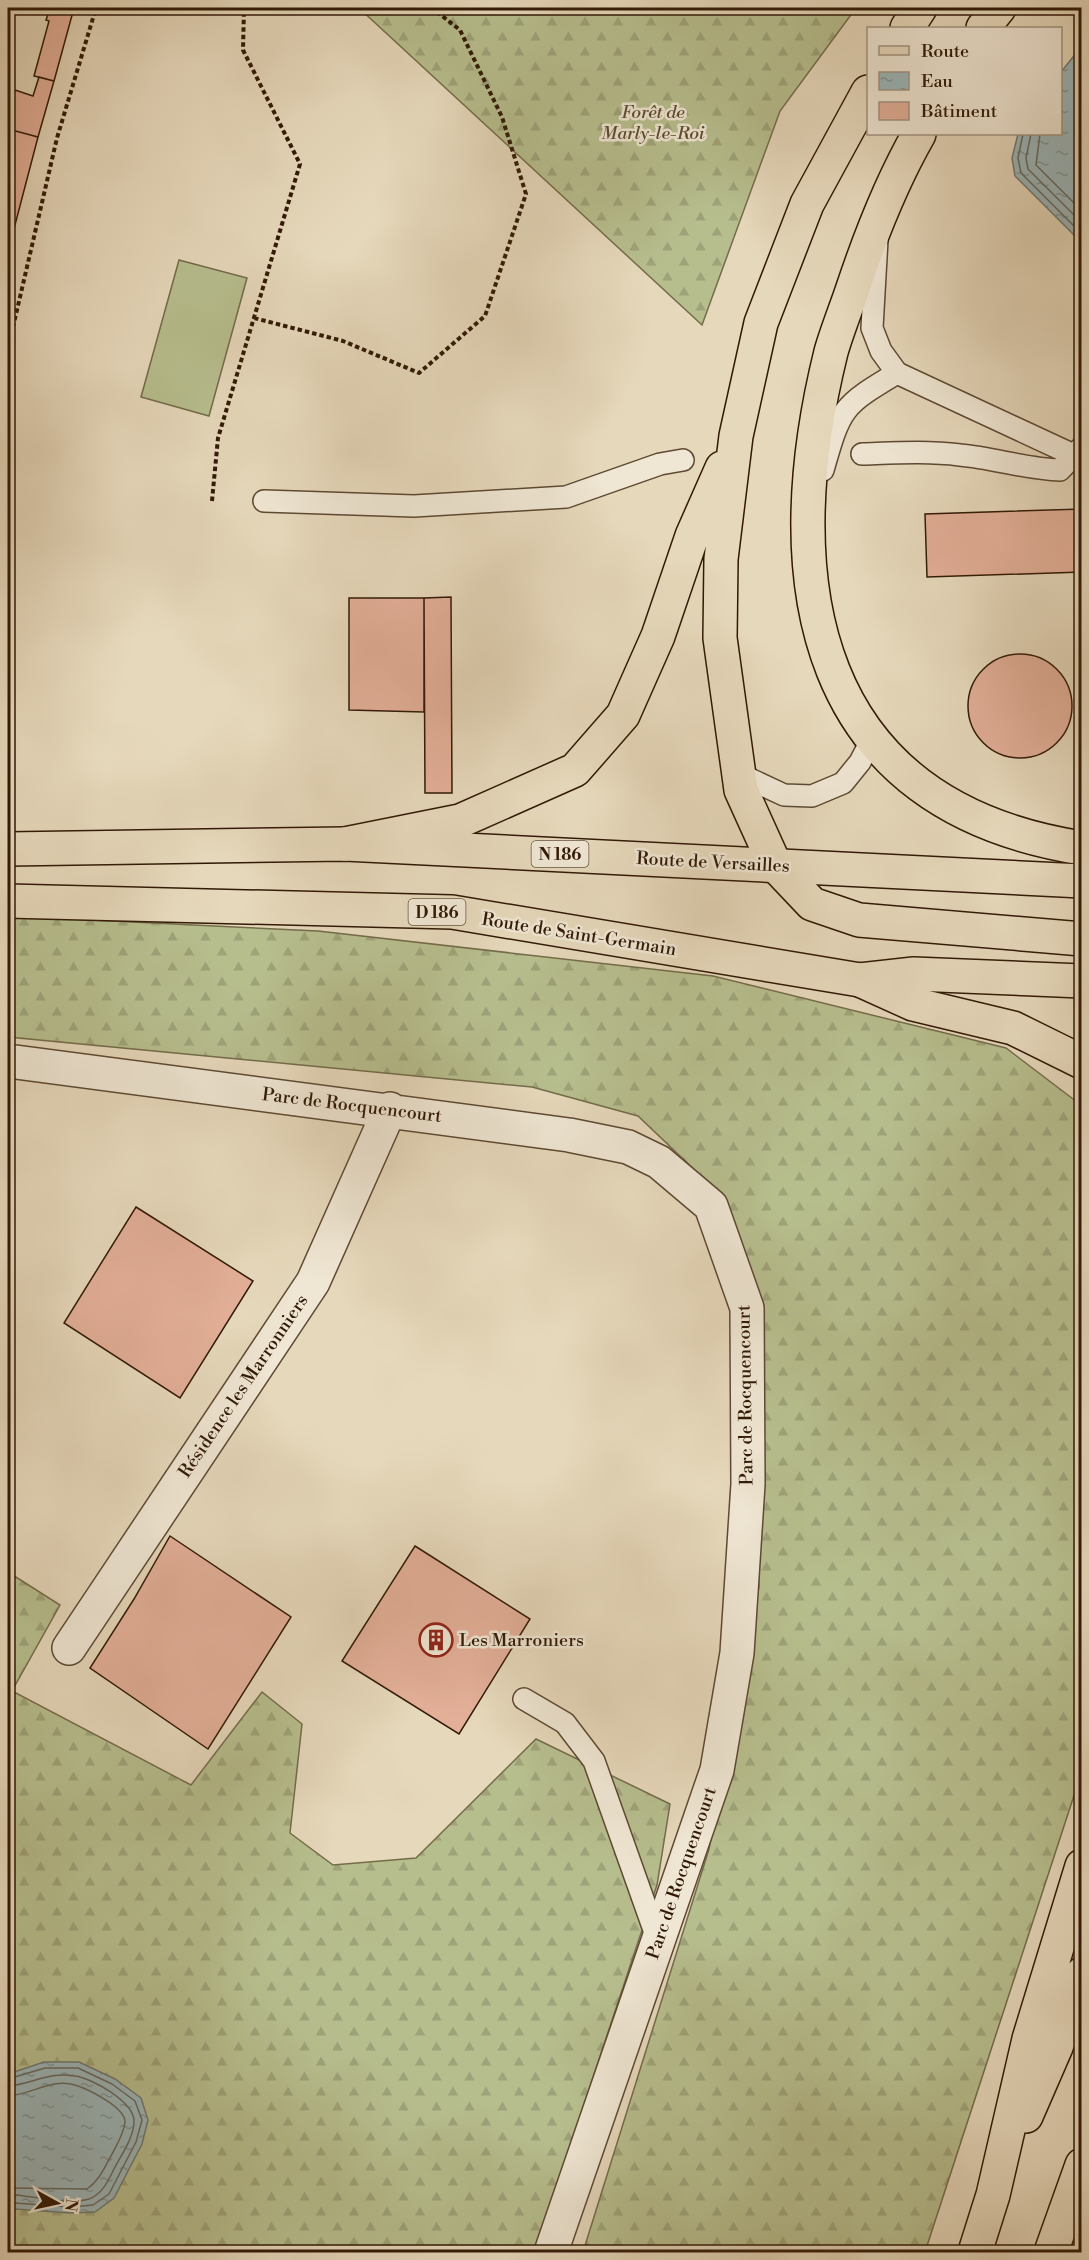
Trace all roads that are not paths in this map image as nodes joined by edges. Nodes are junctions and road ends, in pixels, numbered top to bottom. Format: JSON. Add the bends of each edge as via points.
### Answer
{"nodes":[{"id":1,"x":920,"y":8,"type":"edge"},
{"id":2,"x":999,"y":8,"type":"edge"},
{"id":3,"x":908,"y":27,"type":"edge"},
{"id":4,"x":984,"y":27,"type":"edge"},
{"id":5,"x":867,"y":94,"type":"edge"},
{"id":6,"x":919,"y":135,"type":"edge"},
{"id":7,"x":878,"y":217,"type":"junction"},
{"id":8,"x":897,"y":373,"type":"junction"},
{"id":9,"x":736,"y":436,"type":"junction"},
{"id":10,"x":862,"y":454,"type":"dead end"},
{"id":11,"x":1079,"y":454,"type":"edge"},
{"id":12,"x":683,"y":459,"type":"dead end"},
{"id":13,"x":264,"y":501,"type":"dead end"},
{"id":14,"x":806,"y":528,"type":"junction"},
{"id":15,"x":872,"y":739,"type":"junction"},
{"id":16,"x":739,"y":774,"type":"junction"},
{"id":17,"x":345,"y":844,"type":"junction"},
{"id":18,"x":1082,"y":848,"type":"edge"},
{"id":19,"x":8,"y":849,"type":"edge"},
{"id":20,"x":776,"y":865,"type":"junction"},
{"id":21,"x":1082,"y":881,"type":"edge"},
{"id":22,"x":8,"y":902,"type":"edge"},
{"id":23,"x":1082,"y":939,"type":"edge"},
{"id":24,"x":860,"y":981,"type":"junction"},
{"id":25,"x":1082,"y":981,"type":"edge"},
{"id":26,"x":8,"y":1061,"type":"edge"},
{"id":27,"x":1082,"y":1062,"type":"edge"},
{"id":28,"x":390,"y":1109,"type":"junction"},
{"id":29,"x":69,"y":1648,"type":"dead end"},
{"id":30,"x":524,"y":1699,"type":"dead end"},
{"id":31,"x":1082,"y":1866,"type":"edge"},
{"id":32,"x":658,"y":1941,"type":"junction"},
{"id":33,"x":1082,"y":1974,"type":"edge"},
{"id":34,"x":1082,"y":2165,"type":"edge"},
{"id":35,"x":993,"y":2194,"type":"junction"},
{"id":36,"x":551,"y":2253,"type":"edge"},
{"id":37,"x":975,"y":2253,"type":"edge"},
{"id":38,"x":1051,"y":2253,"type":"edge"}],
"edges":[{"from":1,"to":3,"type":"main road"},
{"from":2,"to":4,"type":"main road"},
{"from":5,"to":9,"type":"main road","via":[[807,204],[762,323]]},
{"from":6,"to":7,"type":"main road"},
{"from":7,"to":8,"type":"lane","via":[[872,328],[881,351]]},
{"from":7,"to":14,"type":"main road","via":[[831,351],[813,445]]},
{"from":8,"to":11,"type":"lane"},
{"from":8,"to":14,"type":"lane","via":[[845,408],[835,427]]},
{"from":9,"to":16,"type":"main road","via":[[721,559],[720,638]]},
{"from":9,"to":17,"type":"main road","via":[[692,536],[658,636],[623,715],[575,770],[460,821]]},
{"from":10,"to":11,"type":"lane","via":[[928,452],[1060,470]]},
{"from":12,"to":13,"type":"lane","via":[[566,497],[414,506]]},
{"from":14,"to":15,"type":"main road","via":[[808,574],[818,629],[839,686]]},
{"from":15,"to":16,"type":"lane","via":[[843,783],[812,796],[783,795]]},
{"from":15,"to":18,"type":"main road","via":[[904,772],[941,800],[980,821],[1041,841]]},
{"from":16,"to":20,"type":"main road","via":[[741,790]]},
{"from":17,"to":19,"type":"main road"},
{"from":17,"to":20,"type":"main road","name":"Route de Versailles","number":"N 186"},
{"from":20,"to":21,"type":"main road","name":"Route de Versailles","number":"N 186"},
{"from":20,"to":23,"type":"main road","via":[[812,904],[859,920]]},
{"from":22,"to":24,"type":"main road","name":"Route de Saint-Germain","number":"D 186","via":[[452,912]]},
{"from":24,"to":25,"type":"main road","via":[[914,974]]},
{"from":24,"to":27,"type":"main road","via":[[913,1004],[1013,1028]]},
{"from":26,"to":28,"type":"street","name":"Parc de Rocquencourt"},
{"from":28,"to":29,"type":"street","name":"Résidence les Marronniers","via":[[313,1282]]},
{"from":28,"to":32,"type":"street","name":"Parc de Rocquencourt","via":[[569,1135],[628,1147],[659,1162],[711,1206],[747,1308],[748,1484],[737,1653],[717,1770]]},
{"from":30,"to":32,"type":"lane","via":[[565,1724],[594,1761]]},
{"from":31,"to":35,"type":"main road","via":[[1029,2039]]},
{"from":32,"to":36,"type":"street","name":"Parc de Rocquencourt"},
{"from":33,"to":35,"type":"main road","via":[[1056,2047]]},
{"from":34,"to":38,"type":"main road"},
{"from":35,"to":37,"type":"main road"}]}
